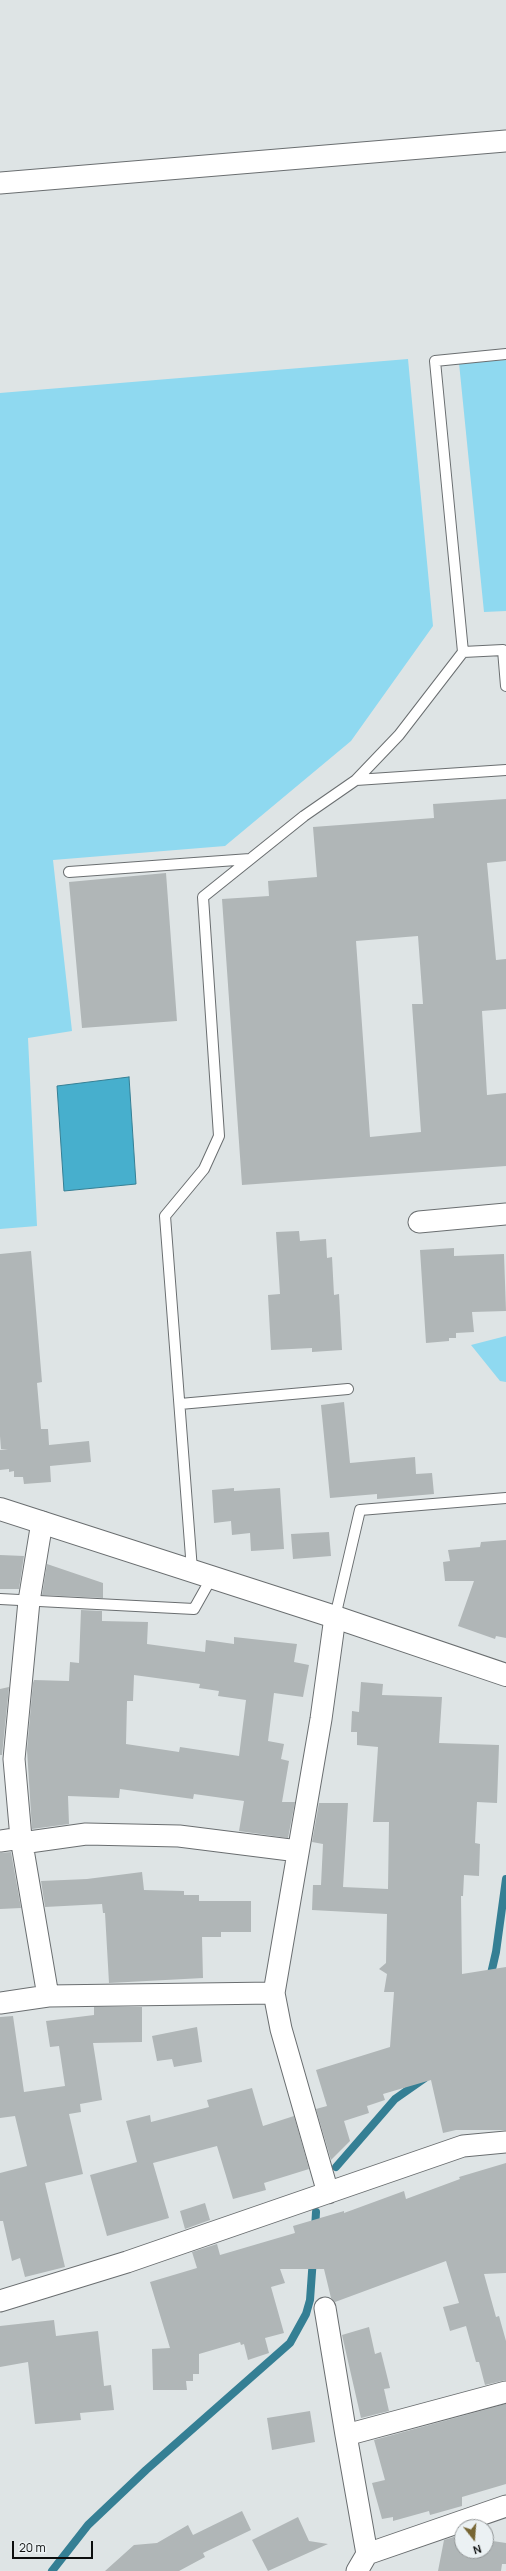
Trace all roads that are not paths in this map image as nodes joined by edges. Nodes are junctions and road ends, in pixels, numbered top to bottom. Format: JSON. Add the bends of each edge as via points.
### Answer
{"nodes":[{"id":1,"x":506,"y":141,"type":"edge"},
{"id":2,"x":0,"y":184,"type":"edge"},
{"id":3,"x":506,"y":354,"type":"edge"},
{"id":4,"x":463,"y":652,"type":"junction"},
{"id":5,"x":506,"y":686,"type":"edge"},
{"id":6,"x":506,"y":770,"type":"edge"},
{"id":7,"x":356,"y":780,"type":"junction"},
{"id":8,"x":250,"y":859,"type":"junction"},
{"id":9,"x":69,"y":872,"type":"dead end"},
{"id":10,"x":506,"y":1214,"type":"edge"},
{"id":11,"x":419,"y":1222,"type":"dead end"},
{"id":12,"x":348,"y":1389,"type":"dead end"},
{"id":13,"x":180,"y":1404,"type":"junction"},
{"id":14,"x":506,"y":1498,"type":"edge"},
{"id":15,"x":0,"y":1509,"type":"edge"},
{"id":16,"x":42,"y":1522,"type":"junction"},
{"id":17,"x":202,"y":1574,"type":"junction"},
{"id":18,"x":0,"y":1599,"type":"edge"},
{"id":19,"x":29,"y":1601,"type":"junction"},
{"id":20,"x":336,"y":1617,"type":"junction"},
{"id":21,"x":506,"y":1675,"type":"edge"},
{"id":22,"x":0,"y":1841,"type":"edge"},
{"id":23,"x":22,"y":1841,"type":"junction"},
{"id":24,"x":298,"y":1851,"type":"junction"},
{"id":25,"x":274,"y":1993,"type":"junction"},
{"id":26,"x":48,"y":1996,"type":"junction"},
{"id":27,"x":0,"y":2003,"type":"edge"},
{"id":28,"x":506,"y":2142,"type":"edge"},
{"id":29,"x":328,"y":2193,"type":"junction"},
{"id":30,"x":0,"y":2301,"type":"edge"},
{"id":31,"x":325,"y":2308,"type":"dead end"},
{"id":32,"x":506,"y":2392,"type":"edge"},
{"id":33,"x":346,"y":2435,"type":"junction"},
{"id":34,"x":506,"y":2506,"type":"edge"},
{"id":35,"x":362,"y":2562,"type":"edge"}],
"edges":[{"from":1,"to":2,"type":"street"},
{"from":3,"to":4,"type":"lane","via":[[435,361]]},
{"from":4,"to":5,"type":"lane","via":[[503,650]]},
{"from":4,"to":7,"type":"lane","via":[[399,735]]},
{"from":6,"to":7,"type":"lane"},
{"from":7,"to":8,"type":"lane","via":[[304,816]]},
{"from":8,"to":9,"type":"lane"},
{"from":8,"to":13,"type":"lane","via":[[203,896],[219,1136],[204,1169],[165,1216]]},
{"from":10,"to":11,"type":"street"},
{"from":12,"to":13,"type":"lane"},
{"from":13,"to":17,"type":"lane"},
{"from":14,"to":20,"type":"lane","via":[[360,1510]]},
{"from":15,"to":16,"type":"street"},
{"from":16,"to":17,"type":"street"},
{"from":16,"to":19,"type":"street"},
{"from":17,"to":19,"type":"lane","via":[[194,1609]]},
{"from":17,"to":20,"type":"street"},
{"from":18,"to":19,"type":"lane"},
{"from":19,"to":23,"type":"street","via":[[14,1759]]},
{"from":20,"to":21,"type":"street"},
{"from":20,"to":24,"type":"street"},
{"from":22,"to":23,"type":"street"},
{"from":23,"to":24,"type":"street","via":[[86,1834],[179,1836]]},
{"from":23,"to":26,"type":"street"},
{"from":24,"to":25,"type":"street"},
{"from":25,"to":26,"type":"street"},
{"from":25,"to":29,"type":"street","via":[[281,2029]]},
{"from":26,"to":27,"type":"street"},
{"from":28,"to":29,"type":"street","via":[[463,2146]]},
{"from":29,"to":30,"type":"street","via":[[127,2262]]},
{"from":31,"to":33,"type":"street"},
{"from":32,"to":33,"type":"street"},
{"from":33,"to":35,"type":"street"},
{"from":34,"to":35,"type":"street"}]}
